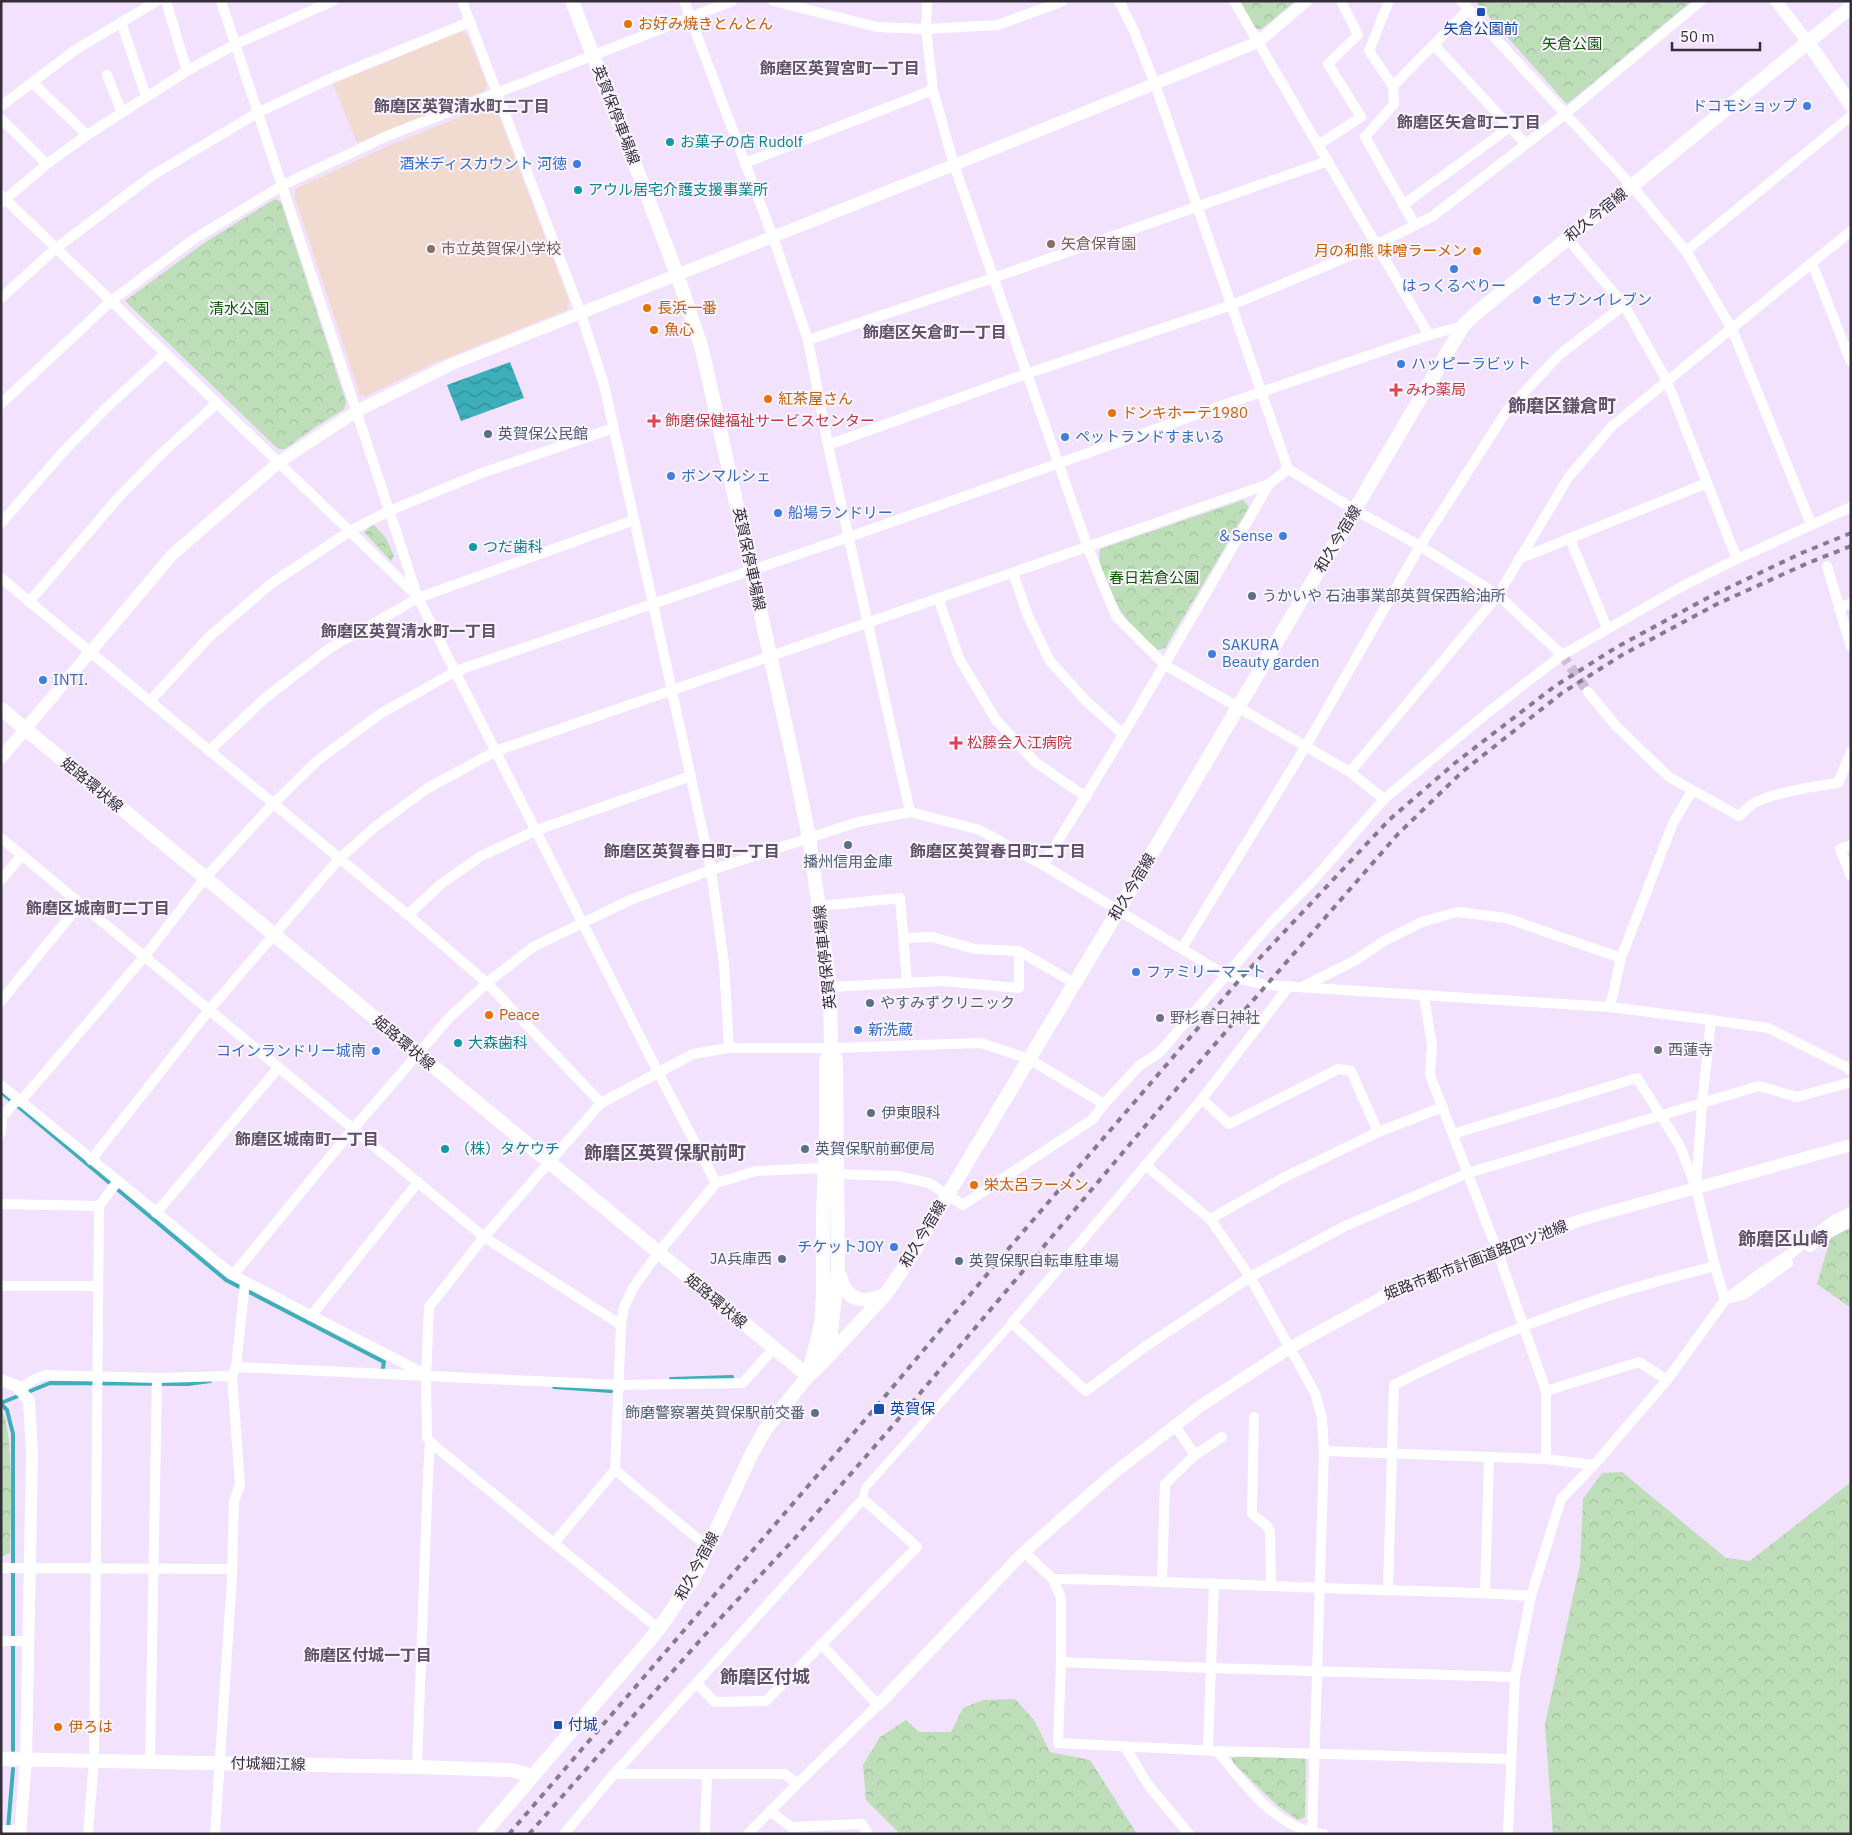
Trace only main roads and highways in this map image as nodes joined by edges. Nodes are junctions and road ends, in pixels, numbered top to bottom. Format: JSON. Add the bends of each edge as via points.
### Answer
{"nodes":[{"id":1,"x":572,"y":1,"type":"edge"},
{"id":2,"x":1851,"y":7,"type":"edge"},
{"id":3,"x":1807,"y":42,"type":"junction"},
{"id":4,"x":1850,"y":106,"type":"edge"},
{"id":5,"x":1,"y":709,"type":"edge"},
{"id":6,"x":831,"y":1048,"type":"junction"},
{"id":7,"x":838,"y":1271,"type":"junction"},
{"id":8,"x":886,"y":1294,"type":"junction"},
{"id":9,"x":821,"y":1364,"type":"junction"},
{"id":10,"x":808,"y":1376,"type":"junction"},
{"id":11,"x":1,"y":1759,"type":"edge"},
{"id":12,"x":533,"y":1776,"type":"junction"},
{"id":13,"x":483,"y":1834,"type":"edge"}],
"edges":[{"from":1,"to":6,"type":"main road","name":"英賀保停車場線","via":[[677,274],[702,349],[809,837],[830,987]]},
{"from":2,"to":3,"type":"main road","name":"和久今宿線"},
{"from":3,"to":4,"type":"main road"},
{"from":3,"to":8,"type":"main road","name":"和久今宿線","via":[[1463,326],[1118,911]]},
{"from":5,"to":10,"type":"main road","name":"姫路環状線"},
{"from":6,"to":7,"type":"main road","name":"英賀保停車場線","via":[[836,1060]]},
{"from":6,"to":10,"type":"main road","name":"英賀保停車場線","via":[[826,1061],[823,1296]]},
{"from":7,"to":8,"type":"main road","via":[[849,1295],[865,1299]]},
{"from":7,"to":9,"type":"main road","name":"英賀保停車場線","via":[[830,1341]]},
{"from":8,"to":9,"type":"main road","name":"和久今宿線"},
{"from":9,"to":10,"type":"main road","name":"和久今宿線"},
{"from":10,"to":12,"type":"main road","name":"和久今宿線","via":[[765,1430],[752,1453],[686,1592],[659,1630]]},
{"from":11,"to":12,"type":"main road","name":"付城細江線","via":[[511,1770]]},
{"from":12,"to":13,"type":"main road","name":"和久今宿線"}]}
